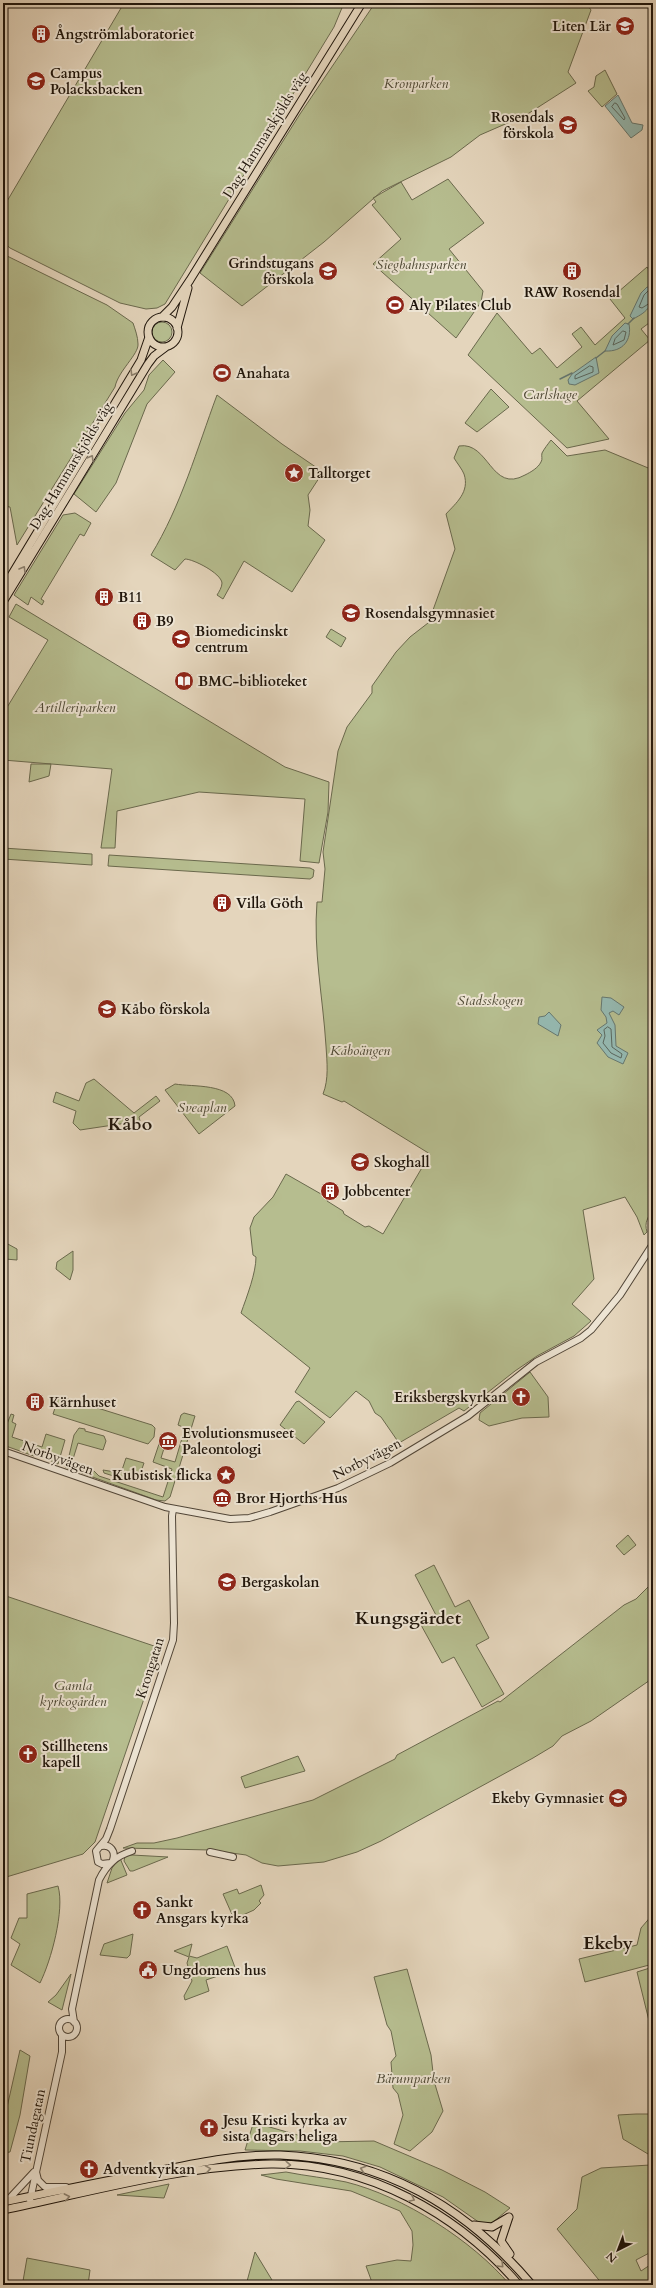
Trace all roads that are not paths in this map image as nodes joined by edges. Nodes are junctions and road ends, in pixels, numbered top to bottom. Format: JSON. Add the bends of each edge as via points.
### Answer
{"nodes":[{"id":1,"x":362,"y":3,"type":"edge"},
{"id":2,"x":190,"y":280,"type":"junction"},
{"id":3,"x":162,"y":317,"type":"junction"},
{"id":4,"x":177,"y":328,"type":"junction"},
{"id":5,"x":149,"y":338,"type":"junction"},
{"id":6,"x":166,"y":347,"type":"junction"},
{"id":7,"x":3,"y":589,"type":"edge"},
{"id":8,"x":3,"y":602,"type":"edge"},
{"id":9,"x":653,"y":1244,"type":"edge"},
{"id":10,"x":3,"y":1451,"type":"edge"},
{"id":11,"x":173,"y":1509,"type":"junction"},
{"id":12,"x":110,"y":1829,"type":"junction"},
{"id":13,"x":101,"y":1846,"type":"junction"},
{"id":14,"x":112,"y":1848,"type":"junction"},
{"id":15,"x":210,"y":1852,"type":"dead end"},
{"id":16,"x":233,"y":1856,"type":"dead end"},
{"id":17,"x":98,"y":1862,"type":"junction"},
{"id":18,"x":111,"y":1862,"type":"junction"},
{"id":19,"x":99,"y":1880,"type":"junction"},
{"id":20,"x":72,"y":2009,"type":"junction"},
{"id":21,"x":65,"y":2019,"type":"junction"},
{"id":22,"x":74,"y":2022,"type":"junction"},
{"id":23,"x":62,"y":2036,"type":"junction"},
{"id":24,"x":69,"y":2038,"type":"junction"},
{"id":25,"x":62,"y":2052,"type":"junction"},
{"id":26,"x":36,"y":2169,"type":"junction"},
{"id":27,"x":79,"y":2186,"type":"junction"},
{"id":28,"x":30,"y":2197,"type":"junction"},
{"id":29,"x":6,"y":2201,"type":"edge"},
{"id":30,"x":29,"y":2205,"type":"junction"},
{"id":31,"x":3,"y":2210,"type":"edge"},
{"id":32,"x":471,"y":2224,"type":"junction"},
{"id":33,"x":519,"y":2285,"type":"edge"},
{"id":34,"x":534,"y":2285,"type":"edge"}],
"edges":[{"from":1,"to":2,"type":"main road","name":"Dag Hammarskjölds väg"},
{"from":2,"to":3,"type":"main road","name":"Dag Hammarskjölds väg"},
{"from":2,"to":4,"type":"main road","name":"Dag Hammarskjölds väg"},
{"from":3,"to":4,"type":"main road","via":[[171,319]]},
{"from":3,"to":5,"type":"main road","via":[[150,324]]},
{"from":4,"to":6,"type":"main road","via":[[176,339]]},
{"from":5,"to":6,"type":"main road","via":[[156,345]]},
{"from":5,"to":7,"type":"main road","name":"Dag Hammarskjölds väg","one_way":true,"via":[[141,360]]},
{"from":8,"to":6,"type":"main road","name":"Dag Hammarskjölds väg","one_way":true,"via":[[148,364]]},
{"from":9,"to":11,"type":"street","name":"Norbyvägen","via":[[620,1295],[591,1330],[527,1368],[468,1416],[374,1472],[305,1501],[249,1518],[230,1518]]},
{"from":10,"to":11,"type":"street","name":"Norbyvägen","via":[[152,1504]]},
{"from":11,"to":12,"type":"street","name":"Krongatan","via":[[173,1640]]},
{"from":12,"to":13,"type":"street","name":"Krongatan"},
{"from":12,"to":14,"type":"street","name":"Krongatan"},
{"from":13,"to":14,"type":"street"},
{"from":13,"to":17,"type":"street","via":[[96,1851],[95,1857]]},
{"from":14,"to":18,"type":"street","via":[[114,1855]]},
{"from":14,"to":18,"type":"street","via":[[132,1851],[117,1856]]},
{"from":15,"to":16,"type":"street"},
{"from":17,"to":18,"type":"street"},
{"from":17,"to":19,"type":"street"},
{"from":18,"to":19,"type":"street"},
{"from":19,"to":20,"type":"street"},
{"from":20,"to":21,"type":"street"},
{"from":20,"to":22,"type":"street"},
{"from":21,"to":22,"type":"street"},
{"from":21,"to":23,"type":"street","via":[[58,2027]]},
{"from":22,"to":24,"type":"street","via":[[77,2030],[74,2036]]},
{"from":23,"to":24,"type":"street"},
{"from":23,"to":25,"type":"street","name":"Tiundagatan"},
{"from":24,"to":25,"type":"street","name":"Tiundagatan"},
{"from":25,"to":26,"type":"street","name":"Tiundagatan"},
{"from":26,"to":27,"type":"street","via":[[38,2180],[45,2187]]},
{"from":26,"to":28,"type":"street","name":"Tiundagatan"},
{"from":26,"to":29,"type":"street","via":[[23,2186]]},
{"from":27,"to":28,"type":"main road"},
{"from":32,"to":27,"type":"main road","one_way":true,"via":[[453,2210],[391,2178],[339,2162],[309,2157],[267,2155],[207,2161]]},
{"from":28,"to":29,"type":"main road"},
{"from":28,"to":30,"type":"street","name":"Tiundagatan"},
{"from":30,"to":31,"type":"main road"},
{"from":30,"to":33,"type":"main road","one_way":true,"via":[[169,2175],[218,2168],[272,2164],[310,2167],[336,2172],[386,2188],[442,2215],[478,2241]]},
{"from":32,"to":34,"type":"main road"},
{"from":32,"to":34,"type":"main road","via":[[492,2227],[509,2217],[502,2241]]}]}
